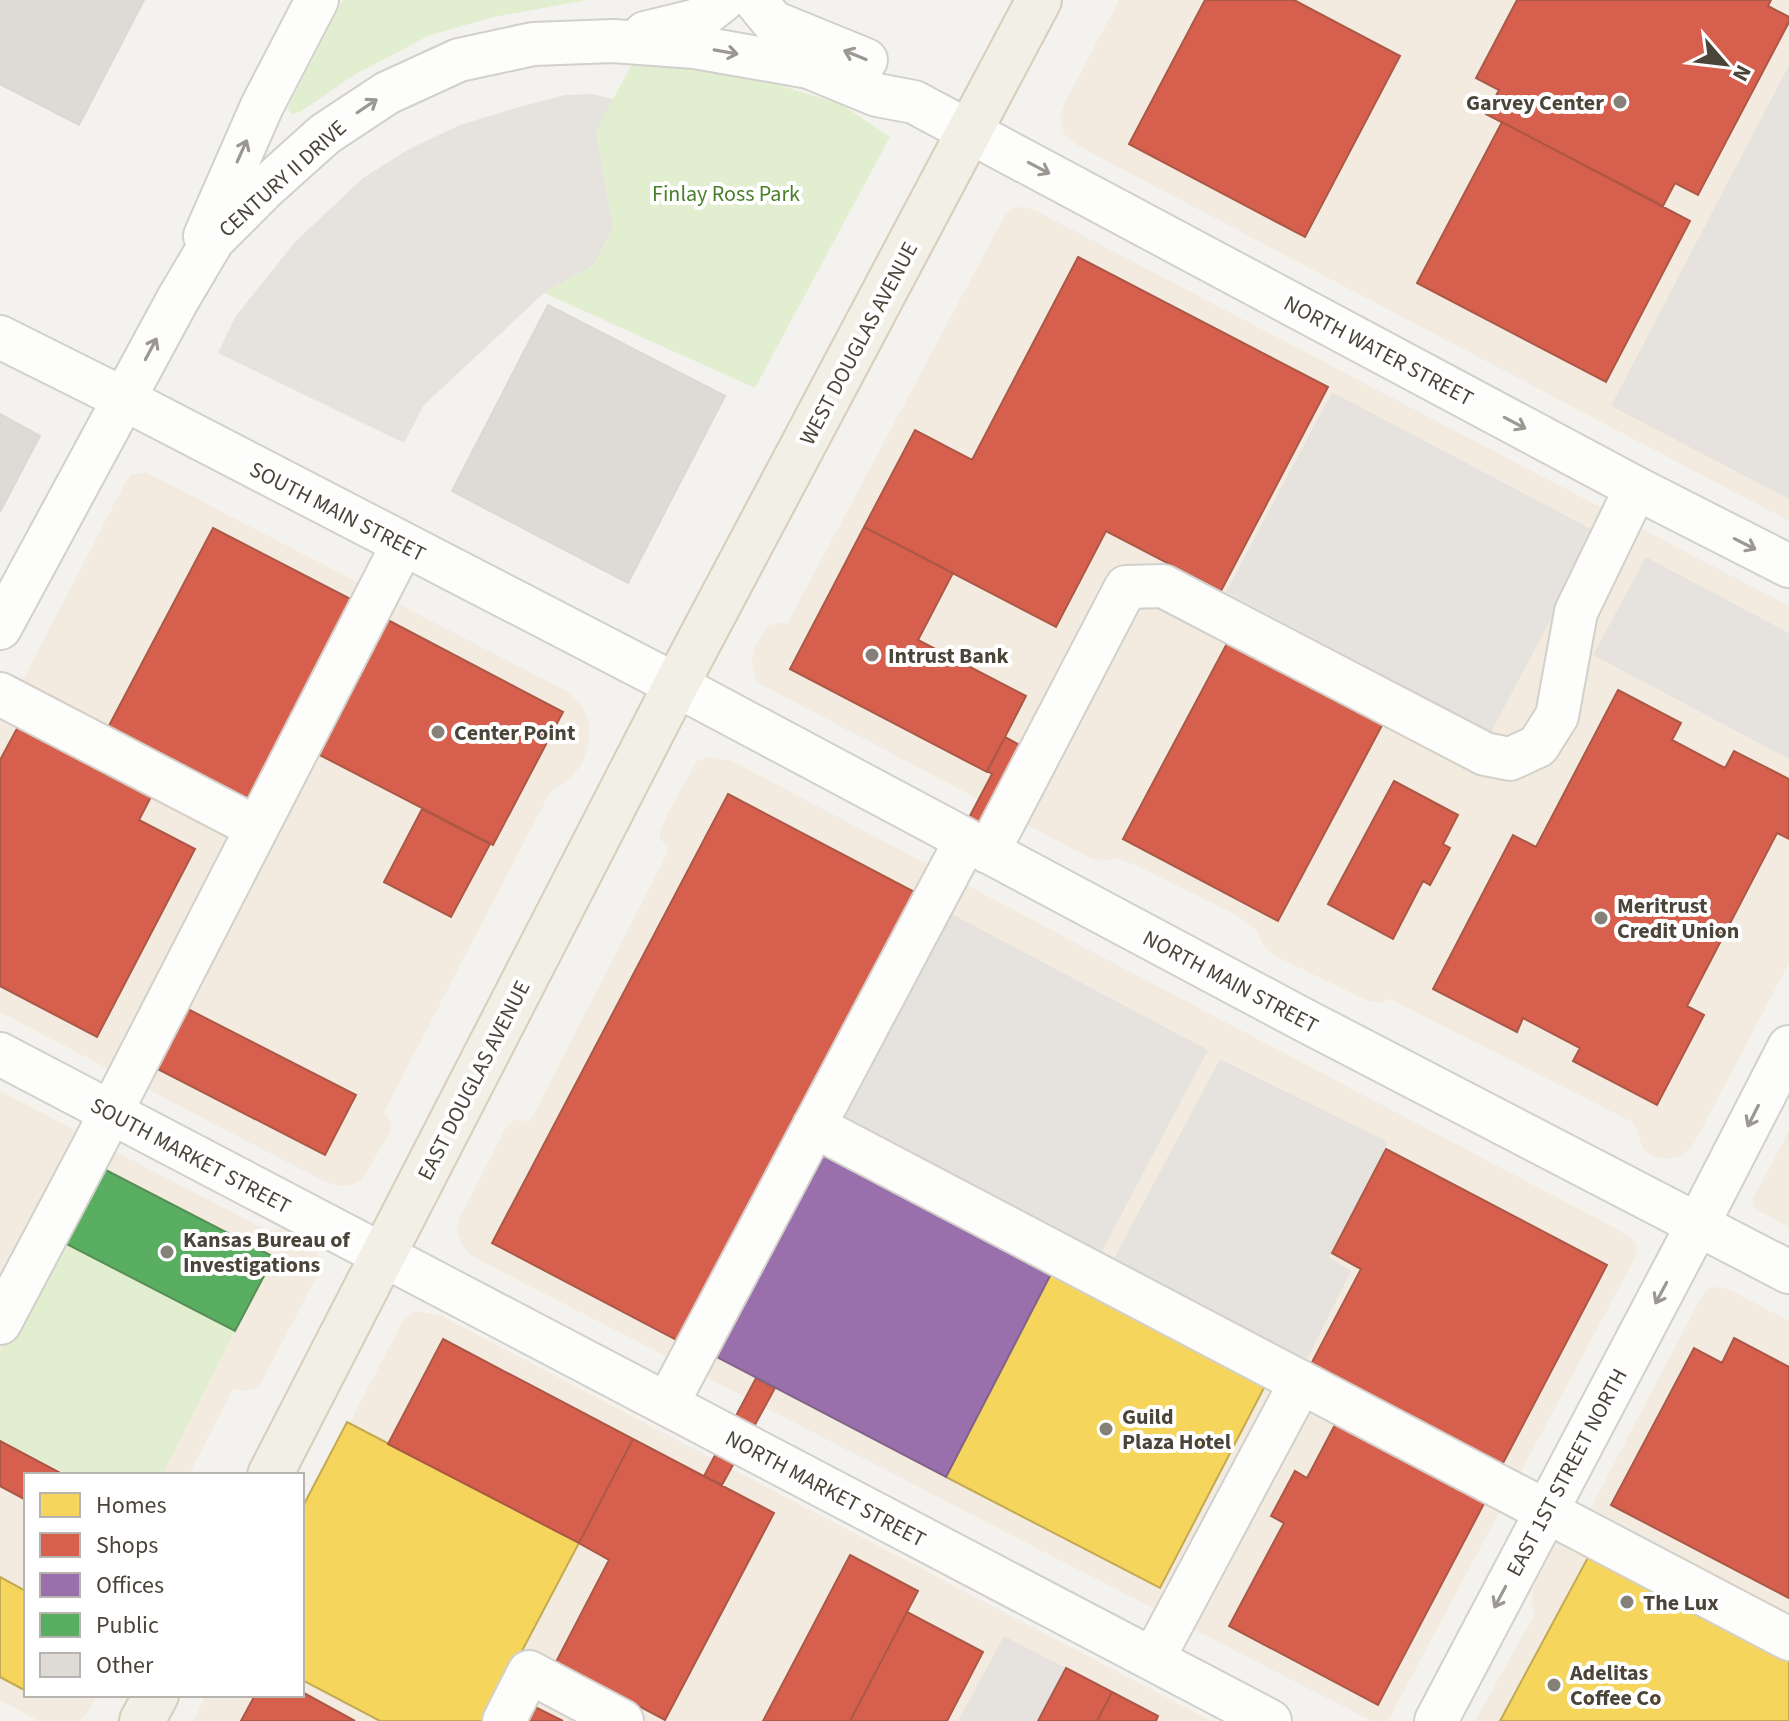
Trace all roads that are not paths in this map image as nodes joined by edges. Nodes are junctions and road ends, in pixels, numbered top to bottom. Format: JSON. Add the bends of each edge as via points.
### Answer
{"nodes":[{"id":1,"x":317,"y":0,"type":"edge"},
{"id":2,"x":723,"y":0,"type":"edge"},
{"id":3,"x":755,"y":0,"type":"edge"},
{"id":4,"x":1039,"y":0,"type":"edge"},
{"id":5,"x":613,"y":41,"type":"junction"},
{"id":6,"x":914,"y":102,"type":"junction"},
{"id":7,"x":971,"y":131,"type":"junction"},
{"id":8,"x":178,"y":299,"type":"junction"},
{"id":9,"x":0,"y":337,"type":"edge"},
{"id":10,"x":124,"y":399,"type":"junction"},
{"id":11,"x":1636,"y":488,"type":"junction"},
{"id":12,"x":403,"y":544,"type":"junction"},
{"id":13,"x":1789,"y":566,"type":"edge"},
{"id":14,"x":0,"y":628,"type":"edge"},
{"id":15,"x":676,"y":685,"type":"junction"},
{"id":16,"x":0,"y":694,"type":"edge"},
{"id":17,"x":257,"y":828,"type":"junction"},
{"id":18,"x":977,"y":846,"type":"junction"},
{"id":19,"x":1789,"y":1047,"type":"edge"},
{"id":20,"x":0,"y":1054,"type":"edge"},
{"id":21,"x":111,"y":1112,"type":"junction"},
{"id":22,"x":814,"y":1126,"type":"junction"},
{"id":23,"x":1698,"y":1224,"type":"junction"},
{"id":24,"x":382,"y":1255,"type":"junction"},
{"id":25,"x":1789,"y":1272,"type":"edge"},
{"id":26,"x":0,"y":1323,"type":"edge"},
{"id":27,"x":1301,"y":1382,"type":"junction"},
{"id":28,"x":667,"y":1404,"type":"junction"},
{"id":29,"x":271,"y":1473,"type":"edge"},
{"id":30,"x":1545,"y":1511,"type":"junction"},
{"id":31,"x":1789,"y":1639,"type":"edge"},
{"id":32,"x":1153,"y":1659,"type":"junction"},
{"id":33,"x":155,"y":1697,"type":"edge"},
{"id":34,"x":142,"y":1721,"type":"edge"},
{"id":35,"x":504,"y":1721,"type":"edge"},
{"id":36,"x":622,"y":1721,"type":"edge"},
{"id":37,"x":1270,"y":1721,"type":"edge"},
{"id":38,"x":1436,"y":1721,"type":"edge"}],
"edges":[{"from":8,"to":1,"type":"street","one_way":true,"via":[[262,106]]},
{"from":2,"to":5,"type":"street","name":"CENTURY II DRIVE","via":[[698,20]]},
{"from":6,"to":3,"type":"street","name":"CENTURY II DRIVE","one_way":true,"via":[[878,65],[773,22]]},
{"from":4,"to":7,"type":"main road","name":"WEST DOUGLAS AVENUE"},
{"from":5,"to":6,"type":"street","name":"CENTURY II DRIVE","one_way":true,"via":[[695,47],[809,67],[877,95]]},
{"from":8,"to":5,"type":"street","name":"CENTURY II DRIVE","one_way":true,"via":[[213,240],[267,186],[325,134],[387,93],[459,60],[533,44]]},
{"from":6,"to":7,"type":"street","name":"CENTURY II DRIVE"},
{"from":7,"to":11,"type":"street","name":"NORTH WATER STREET","one_way":true},
{"from":7,"to":15,"type":"main road","name":"WEST DOUGLAS AVENUE"},
{"from":10,"to":8,"type":"street","name":"CENTURY II DRIVE","one_way":true},
{"from":9,"to":10,"type":"street","name":"SOUTH MAIN STREET"},
{"from":10,"to":12,"type":"street","name":"SOUTH MAIN STREET"},
{"from":10,"to":14,"type":"street","name":"CENTURY II DRIVE"},
{"from":11,"to":13,"type":"street","name":"NORTH WATER STREET","one_way":true},
{"from":11,"to":18,"type":"street","via":[[1576,612],[1557,716],[1538,746],[1510,759],[1485,754],[1163,586],[1126,587]]},
{"from":12,"to":15,"type":"street","name":"SOUTH MAIN STREET"},
{"from":12,"to":17,"type":"street"},
{"from":15,"to":18,"type":"street","name":"NORTH MAIN STREET"},
{"from":15,"to":24,"type":"main road","name":"EAST DOUGLAS AVENUE"},
{"from":16,"to":17,"type":"street"},
{"from":17,"to":21,"type":"street"},
{"from":18,"to":22,"type":"street"},
{"from":18,"to":23,"type":"street","name":"NORTH MAIN STREET"},
{"from":19,"to":23,"type":"street","name":"EAST 1ST STREET NORTH","one_way":true},
{"from":20,"to":21,"type":"street","name":"SOUTH MARKET STREET"},
{"from":21,"to":24,"type":"street","name":"SOUTH MARKET STREET"},
{"from":21,"to":26,"type":"street"},
{"from":22,"to":27,"type":"street"},
{"from":22,"to":28,"type":"street"},
{"from":23,"to":25,"type":"street","name":"NORTH MAIN STREET"},
{"from":23,"to":30,"type":"street","name":"EAST 1ST STREET NORTH","one_way":true},
{"from":24,"to":28,"type":"street","name":"NORTH MARKET STREET"},
{"from":24,"to":29,"type":"main road","name":"EAST DOUGLAS AVENUE"},
{"from":27,"to":30,"type":"street"},
{"from":27,"to":32,"type":"street"},
{"from":28,"to":32,"type":"street","name":"NORTH MARKET STREET"},
{"from":30,"to":31,"type":"street"},
{"from":30,"to":38,"type":"street","name":"EAST 1ST STREET NORTH","one_way":true},
{"from":32,"to":37,"type":"street","name":"NORTH MARKET STREET"},
{"from":33,"to":34,"type":"main road"},
{"from":35,"to":36,"type":"street","via":[[529,1672]]}]}
